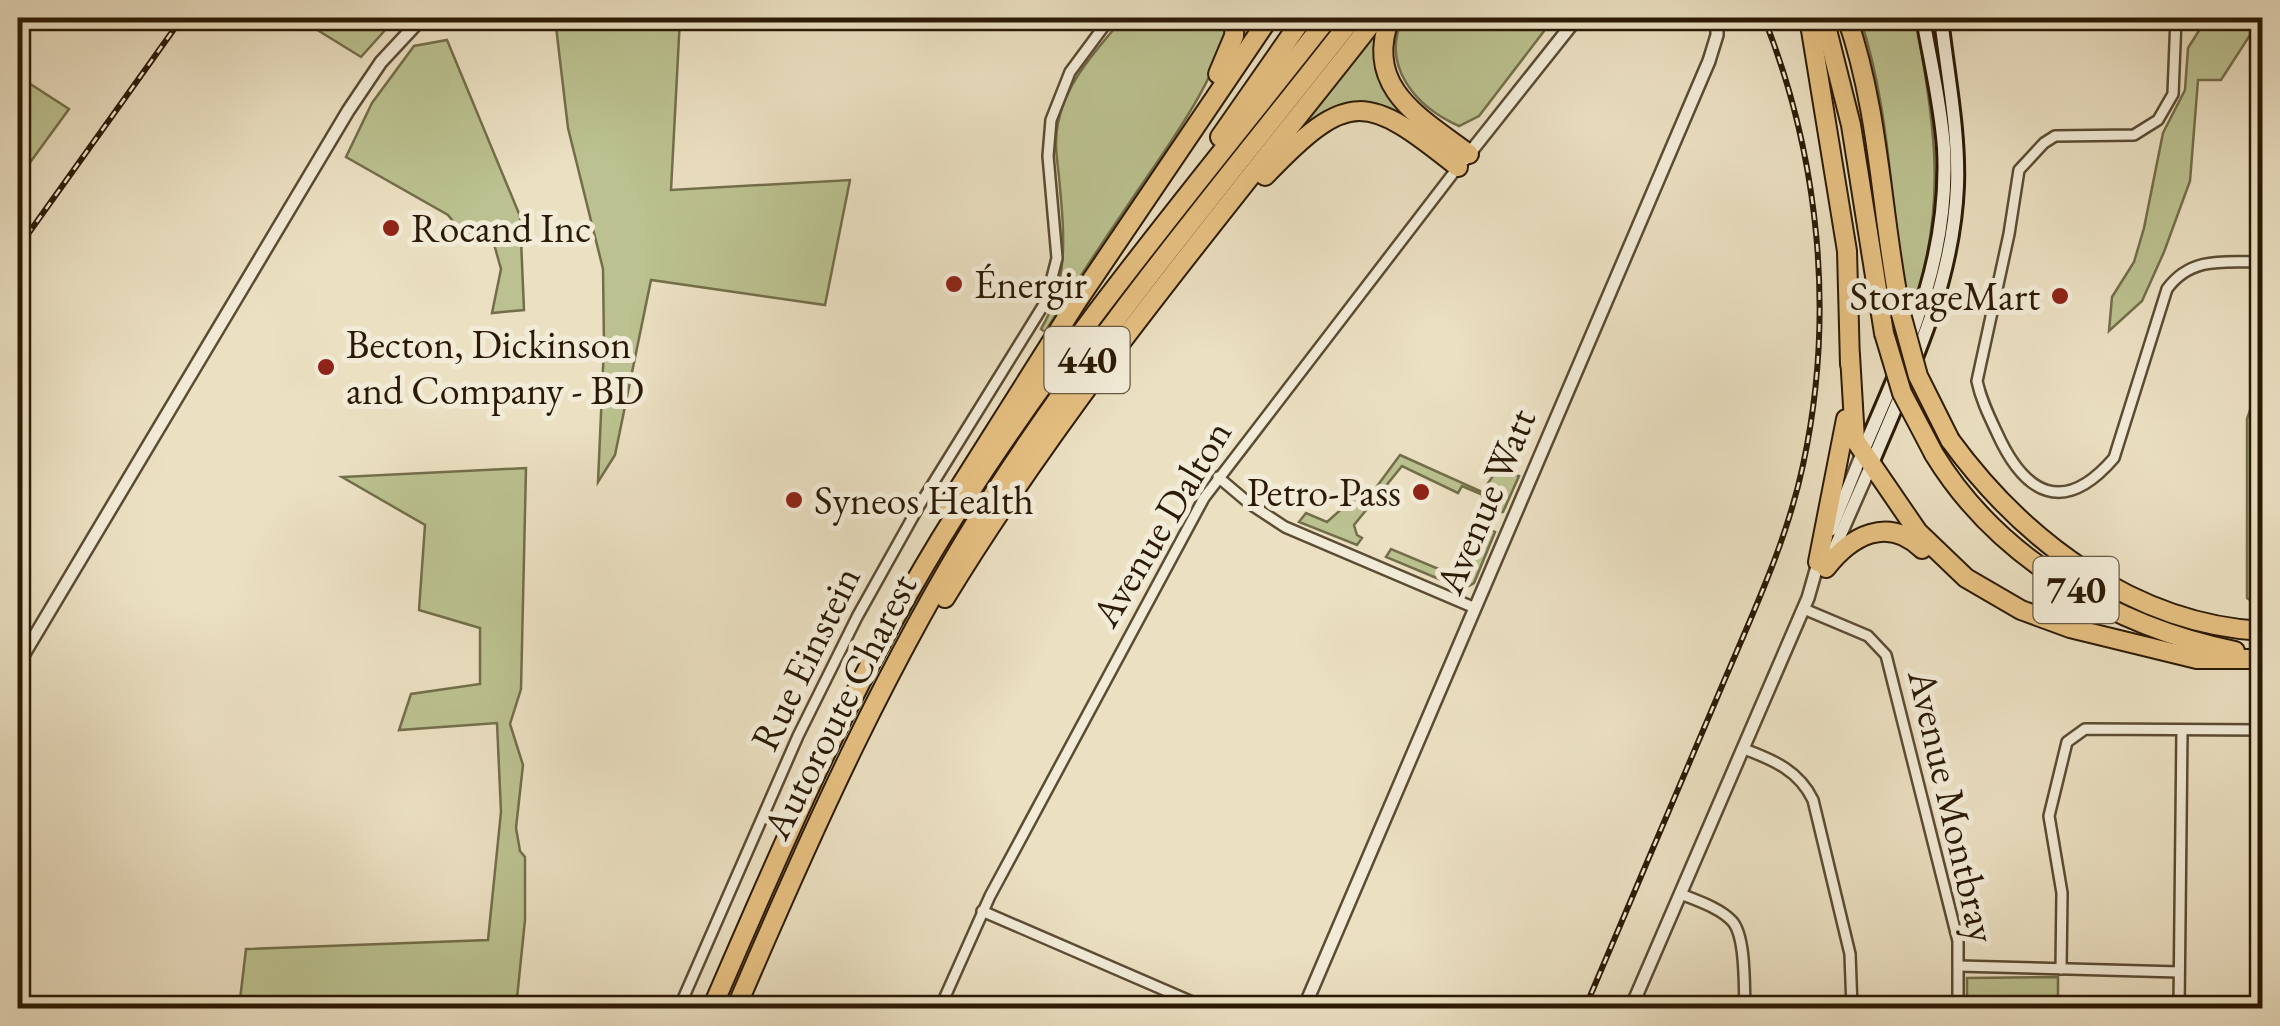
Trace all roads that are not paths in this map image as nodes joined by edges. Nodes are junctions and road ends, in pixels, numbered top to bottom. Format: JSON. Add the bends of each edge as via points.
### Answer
{"nodes":[{"id":1,"x":422,"y":18,"type":"edge"},
{"id":2,"x":1110,"y":18,"type":"edge"},
{"id":3,"x":1235,"y":18,"type":"edge"},
{"id":4,"x":1269,"y":18,"type":"edge"},
{"id":5,"x":1303,"y":18,"type":"edge"},
{"id":6,"x":1328,"y":18,"type":"edge"},
{"id":7,"x":1353,"y":18,"type":"edge"},
{"id":8,"x":1376,"y":18,"type":"edge"},
{"id":9,"x":1390,"y":18,"type":"edge"},
{"id":10,"x":1570,"y":18,"type":"edge"},
{"id":11,"x":1577,"y":18,"type":"edge"},
{"id":12,"x":1717,"y":18,"type":"edge"},
{"id":13,"x":1809,"y":18,"type":"edge"},
{"id":14,"x":1824,"y":18,"type":"edge"},
{"id":15,"x":1848,"y":18,"type":"edge"},
{"id":16,"x":1923,"y":18,"type":"edge"},
{"id":17,"x":1940,"y":18,"type":"edge"},
{"id":18,"x":2176,"y":18,"type":"edge"},
{"id":19,"x":1550,"y":52,"type":"junction"},
{"id":20,"x":1463,"y":161,"type":"junction"},
{"id":21,"x":1165,"y":170,"type":"junction"},
{"id":22,"x":2262,"y":262,"type":"edge"},
{"id":23,"x":1165,"y":288,"type":"junction"},
{"id":24,"x":1850,"y":355,"type":"junction"},
{"id":25,"x":1056,"y":364,"type":"junction"},
{"id":26,"x":1867,"y":457,"type":"junction"},
{"id":27,"x":1218,"y":477,"type":"junction"},
{"id":28,"x":1822,"y":565,"type":"junction"},
{"id":29,"x":1994,"y":597,"type":"junction"},
{"id":30,"x":1474,"y":608,"type":"junction"},
{"id":31,"x":1804,"y":609,"type":"junction"},
{"id":32,"x":888,"y":630,"type":"junction"},
{"id":33,"x":2262,"y":631,"type":"edge"},
{"id":34,"x":2262,"y":658,"type":"edge"},
{"id":35,"x":18,"y":664,"type":"edge"},
{"id":36,"x":860,"y":728,"type":"junction"},
{"id":37,"x":2182,"y":730,"type":"junction"},
{"id":38,"x":2262,"y":730,"type":"edge"},
{"id":39,"x":1744,"y":750,"type":"junction"},
{"id":40,"x":1682,"y":894,"type":"junction"},
{"id":41,"x":982,"y":911,"type":"junction"},
{"id":42,"x":1959,"y":966,"type":"junction"},
{"id":43,"x":2061,"y":969,"type":"junction"},
{"id":44,"x":2180,"y":972,"type":"junction"},
{"id":45,"x":679,"y":1008,"type":"edge"},
{"id":46,"x":712,"y":1008,"type":"edge"},
{"id":47,"x":736,"y":1008,"type":"edge"},
{"id":48,"x":940,"y":1008,"type":"edge"},
{"id":49,"x":1206,"y":1008,"type":"edge"},
{"id":50,"x":1304,"y":1008,"type":"edge"},
{"id":51,"x":1631,"y":1008,"type":"edge"},
{"id":52,"x":1746,"y":1008,"type":"edge"},
{"id":53,"x":1852,"y":1008,"type":"edge"},
{"id":54,"x":1958,"y":1008,"type":"edge"},
{"id":55,"x":2179,"y":1008,"type":"edge"}],
"edges":[{"from":1,"to":35,"type":"street","via":[[348,111]]},
{"from":2,"to":45,"type":"street","name":"Rue Einstein","via":[[1070,72],[1051,120],[1057,258],[1046,301],[850,630]]},
{"from":3,"to":21,"type":"highway","via":[[1228,53]]},
{"from":4,"to":21,"type":"highway"},
{"from":5,"to":25,"type":"highway"},
{"from":6,"to":25,"type":"highway","name":"Autoroute Charest","number":"440"},
{"from":7,"to":36,"type":"highway","name":"Autoroute Charest","number":"440","via":[[1037,430],[939,584]]},
{"from":8,"to":23,"type":"highway"},
{"from":9,"to":20,"type":"highway","via":[[1383,55],[1393,89]]},
{"from":10,"to":19,"type":"street"},
{"from":11,"to":19,"type":"street","name":"Avenue Dalton"},
{"from":12,"to":30,"type":"street","name":"Avenue Watt","via":[[1709,61]]},
{"from":13,"to":24,"type":"highway","via":[[1847,252]]},
{"from":14,"to":34,"type":"highway","number":"740","bridge":true,"via":[[1851,124],[1884,334],[1902,393],[1947,476],[1981,516],[2073,588],[2157,628]]},
{"from":15,"to":33,"type":"highway","number":"740","bridge":true,"via":[[1875,130],[1900,314],[1918,376],[1950,440],[2015,517],[2095,577],[2160,608]]},
{"from":16,"to":26,"type":"main road","via":[[1943,137],[1940,235],[1919,318]]},
{"from":17,"to":26,"type":"main road","via":[[1956,154],[1952,243],[1930,324]]},
{"from":18,"to":22,"type":"street","via":[[2173,94],[2158,120],[2134,135],[2056,136],[2019,170],[1977,381],[2017,471],[2047,490],[2083,488],[2114,458],[2175,277],[2207,262]]},
{"from":19,"to":20,"type":"street","name":"Avenue Dalton"},
{"from":20,"to":23,"type":"highway","via":[[1390,118],[1359,111],[1332,118],[1282,158]]},
{"from":20,"to":27,"type":"street","name":"Avenue Dalton"},
{"from":21,"to":32,"type":"highway","via":[[953,496],[919,554]]},
{"from":23,"to":36,"type":"highway","via":[[1023,478]]},
{"from":24,"to":26,"type":"highway","via":[[1852,431]]},
{"from":24,"to":28,"type":"highway"},
{"from":25,"to":32,"type":"highway","name":"Autoroute Charest","number":"440"},
{"from":26,"to":28,"type":"street"},
{"from":26,"to":29,"type":"highway","via":[[1934,550]]},
{"from":27,"to":30,"type":"street","via":[[1286,527]]},
{"from":27,"to":41,"type":"street","name":"Avenue Dalton"},
{"from":28,"to":29,"type":"highway","via":[[1862,536],[1895,532],[1962,583]]},
{"from":28,"to":31,"type":"street"},
{"from":29,"to":34,"type":"highway","via":[[2052,623],[2197,659]]},
{"from":30,"to":50,"type":"street","name":"Avenue Watt"},
{"from":31,"to":39,"type":"street"},
{"from":31,"to":42,"type":"street","name":"Avenue Montbray","via":[[1868,636],[1886,655]]},
{"from":32,"to":46,"type":"highway","name":"Autoroute Charest","number":"440","via":[[823,756]]},
{"from":36,"to":47,"type":"highway","name":"Autoroute Charest","number":"440"},
{"from":37,"to":38,"type":"street"},
{"from":37,"to":43,"type":"street","via":[[2085,729],[2067,742],[2049,816],[2062,893]]},
{"from":37,"to":44,"type":"street"},
{"from":39,"to":40,"type":"street"},
{"from":39,"to":53,"type":"street","via":[[1793,772],[1813,800],[1850,954]]},
{"from":40,"to":51,"type":"street"},
{"from":40,"to":52,"type":"street","via":[[1734,923]]},
{"from":41,"to":48,"type":"street","name":"Avenue Dalton"},
{"from":41,"to":49,"type":"street"},
{"from":42,"to":43,"type":"street"},
{"from":42,"to":54,"type":"street","name":"Avenue Montbray"},
{"from":43,"to":44,"type":"street"},
{"from":44,"to":55,"type":"street"}]}
